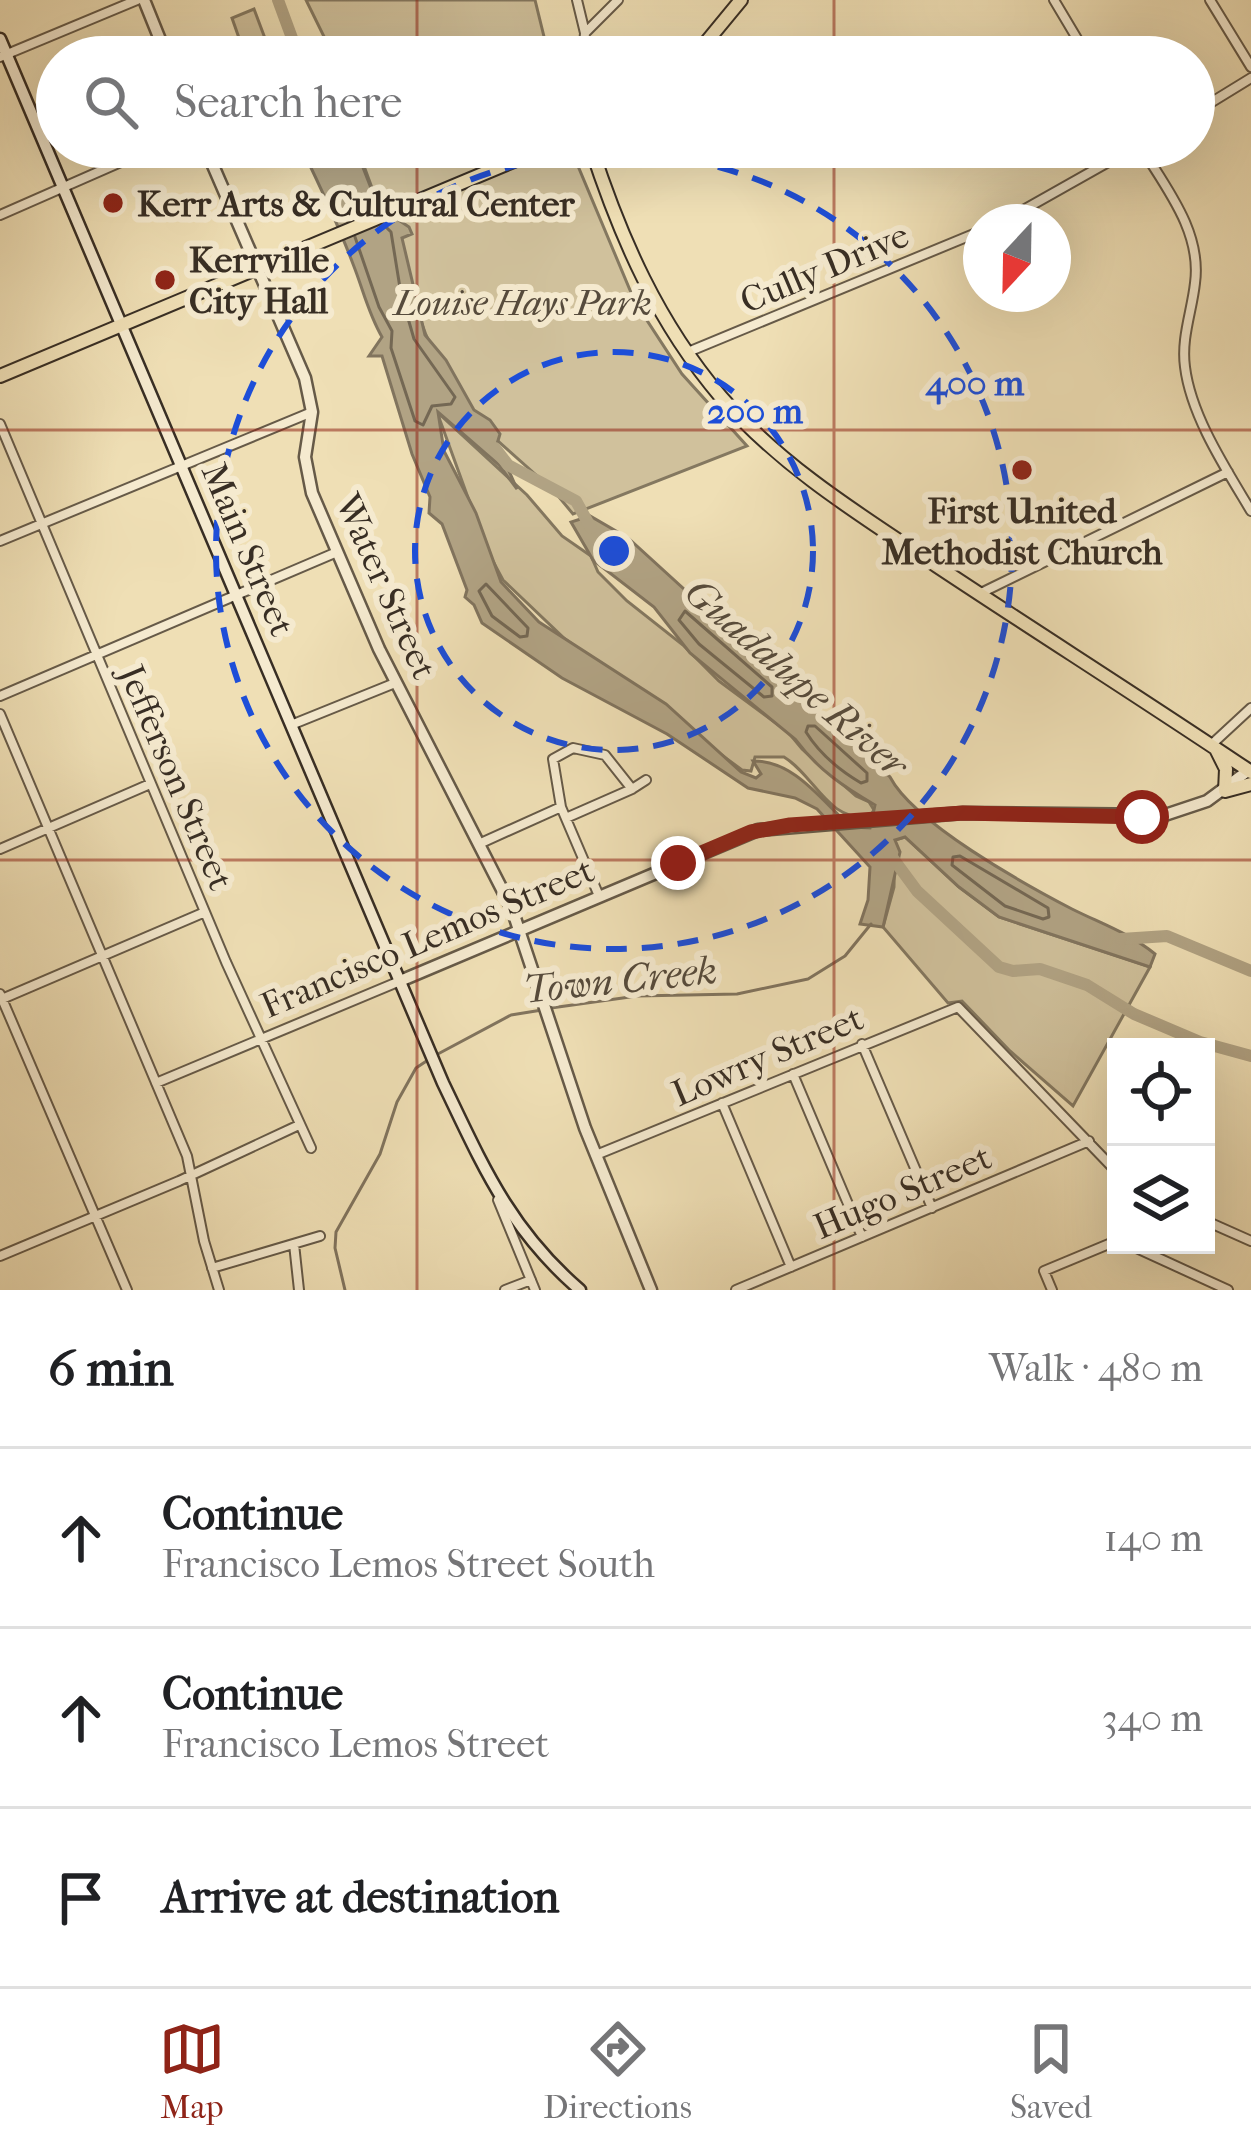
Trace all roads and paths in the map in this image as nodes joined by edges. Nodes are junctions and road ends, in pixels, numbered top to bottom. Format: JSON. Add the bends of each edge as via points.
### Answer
{"nodes":[{"id":1,"x":140,"y":0,"type":"edge"},
{"id":2,"x":577,"y":0,"type":"edge"},
{"id":3,"x":618,"y":0,"type":"edge"},
{"id":4,"x":1054,"y":0,"type":"edge"},
{"id":5,"x":1210,"y":0,"type":"edge"},
{"id":6,"x":737,"y":2,"type":"edge"},
{"id":7,"x":580,"y":14,"type":"junction"},
{"id":8,"x":598,"y":19,"type":"junction"},
{"id":9,"x":585,"y":33,"type":"junction"},
{"id":10,"x":52,"y":36,"type":"edge"},
{"id":11,"x":157,"y":36,"type":"edge"},
{"id":12,"x":585,"y":36,"type":"edge"},
{"id":13,"x":710,"y":36,"type":"edge"},
{"id":14,"x":1075,"y":36,"type":"edge"},
{"id":15,"x":0,"y":39,"type":"edge"},
{"id":16,"x":36,"y":43,"type":"edge"},
{"id":17,"x":3,"y":56,"type":"edge"},
{"id":18,"x":1251,"y":67,"type":"edge"},
{"id":19,"x":1251,"y":78,"type":"edge"},
{"id":20,"x":1215,"y":99,"type":"edge"},
{"id":21,"x":36,"y":128,"type":"edge"},
{"id":22,"x":54,"y":168,"type":"edge"},
{"id":23,"x":107,"y":168,"type":"edge"},
{"id":24,"x":214,"y":168,"type":"edge"},
{"id":25,"x":498,"y":168,"type":"edge"},
{"id":26,"x":599,"y":168,"type":"edge"},
{"id":27,"x":1100,"y":168,"type":"edge"},
{"id":28,"x":1152,"y":168,"type":"edge"},
{"id":29,"x":63,"y":187,"type":"junction"},
{"id":30,"x":1035,"y":204,"type":"edge"},
{"id":31,"x":0,"y":214,"type":"edge"},
{"id":32,"x":963,"y":238,"type":"edge"},
{"id":33,"x":258,"y":268,"type":"junction"},
{"id":34,"x":121,"y":325,"type":"junction"},
{"id":35,"x":687,"y":352,"type":"junction"},
{"id":36,"x":0,"y":376,"type":"edge"},
{"id":37,"x":312,"y":412,"type":"junction"},
{"id":38,"x":0,"y":424,"type":"edge"},
{"id":39,"x":180,"y":464,"type":"junction"},
{"id":40,"x":1228,"y":472,"type":"junction"},
{"id":41,"x":1251,"y":511,"type":"edge"},
{"id":42,"x":40,"y":524,"type":"junction"},
{"id":43,"x":0,"y":541,"type":"edge"},
{"id":44,"x":338,"y":552,"type":"junction"},
{"id":45,"x":979,"y":594,"type":"junction"},
{"id":46,"x":236,"y":596,"type":"junction"},
{"id":47,"x":96,"y":656,"type":"junction"},
{"id":48,"x":395,"y":682,"type":"junction"},
{"id":49,"x":0,"y":696,"type":"edge"},
{"id":50,"x":1251,"y":708,"type":"edge"},
{"id":51,"x":0,"y":714,"type":"edge"},
{"id":52,"x":291,"y":725,"type":"junction"},
{"id":53,"x":1213,"y":746,"type":"junction"},
{"id":54,"x":1251,"y":774,"type":"edge"},
{"id":55,"x":646,"y":779,"type":"dead end"},
{"id":56,"x":150,"y":784,"type":"junction"},
{"id":57,"x":632,"y":789,"type":"junction"},
{"id":58,"x":1225,"y":791,"type":"junction"},
{"id":59,"x":561,"y":807,"type":"junction"},
{"id":60,"x":566,"y":818,"type":"junction"},
{"id":61,"x":48,"y":829,"type":"junction"},
{"id":62,"x":481,"y":844,"type":"junction"},
{"id":63,"x":0,"y":849,"type":"edge"},
{"id":64,"x":599,"y":896,"type":"junction"},
{"id":65,"x":205,"y":912,"type":"junction"},
{"id":66,"x":519,"y":929,"type":"junction"},
{"id":67,"x":102,"y":956,"type":"junction"},
{"id":68,"x":400,"y":981,"type":"junction"},
{"id":69,"x":1,"y":997,"type":"edge"},
{"id":70,"x":262,"y":1041,"type":"junction"},
{"id":71,"x":862,"y":1044,"type":"junction"},
{"id":72,"x":793,"y":1074,"type":"junction"},
{"id":73,"x":156,"y":1083,"type":"junction"},
{"id":74,"x":722,"y":1103,"type":"junction"},
{"id":75,"x":299,"y":1125,"type":"junction"},
{"id":76,"x":1089,"y":1142,"type":"junction"},
{"id":77,"x":310,"y":1148,"type":"dead end"},
{"id":78,"x":596,"y":1155,"type":"junction"},
{"id":79,"x":1107,"y":1161,"type":"edge"},
{"id":80,"x":193,"y":1173,"type":"junction"},
{"id":81,"x":495,"y":1193,"type":"junction"},
{"id":82,"x":932,"y":1208,"type":"junction"},
{"id":83,"x":94,"y":1216,"type":"junction"},
{"id":84,"x":1215,"y":1225,"type":"edge"},
{"id":85,"x":320,"y":1236,"type":"dead end"},
{"id":86,"x":862,"y":1237,"type":"junction"},
{"id":87,"x":1251,"y":1241,"type":"edge"},
{"id":88,"x":294,"y":1244,"type":"junction"},
{"id":89,"x":1107,"y":1244,"type":"edge"},
{"id":90,"x":1150,"y":1254,"type":"edge"},
{"id":91,"x":0,"y":1256,"type":"edge"},
{"id":92,"x":791,"y":1267,"type":"junction"},
{"id":93,"x":212,"y":1268,"type":"junction"},
{"id":94,"x":530,"y":1280,"type":"junction"},
{"id":95,"x":127,"y":1290,"type":"edge"},
{"id":96,"x":219,"y":1290,"type":"edge"},
{"id":97,"x":299,"y":1290,"type":"edge"},
{"id":98,"x":505,"y":1290,"type":"edge"},
{"id":99,"x":535,"y":1290,"type":"edge"},
{"id":100,"x":580,"y":1290,"type":"edge"},
{"id":101,"x":651,"y":1290,"type":"edge"},
{"id":102,"x":736,"y":1290,"type":"edge"},
{"id":103,"x":1052,"y":1290,"type":"edge"},
{"id":104,"x":1228,"y":1290,"type":"edge"}],
"edges":[{"from":1,"to":10,"type":"street"},
{"from":1,"to":11,"type":"street"},
{"from":2,"to":7,"type":"street"},
{"from":3,"to":8,"type":"street"},
{"from":4,"to":14,"type":"street"},
{"from":5,"to":18,"type":"street"},
{"from":6,"to":13,"type":"main road"},
{"from":7,"to":8,"type":"street"},
{"from":7,"to":9,"type":"street"},
{"from":8,"to":9,"type":"street"},
{"from":9,"to":12,"type":"street"},
{"from":15,"to":17,"type":"street","name":"Main Street"},
{"from":16,"to":17,"type":"street"},
{"from":17,"to":21,"type":"street","name":"Main Street"},
{"from":19,"to":20,"type":"street"},
{"from":22,"to":29,"type":"street","name":"Main Street"},
{"from":23,"to":29,"type":"street"},
{"from":24,"to":33,"type":"street","name":"Water Street"},
{"from":25,"to":33,"type":"main road"},
{"from":26,"to":35,"type":"main road","via":[[641,276]]},
{"from":27,"to":30,"type":"street"},
{"from":28,"to":40,"type":"street","via":[[1194,248],[1184,365]]},
{"from":29,"to":31,"type":"street"},
{"from":29,"to":34,"type":"street","name":"Main Street"},
{"from":32,"to":35,"type":"street","name":"Cully Drive"},
{"from":33,"to":34,"type":"main road"},
{"from":33,"to":37,"type":"street","name":"Water Street"},
{"from":34,"to":36,"type":"main road"},
{"from":34,"to":39,"type":"street","name":"Main Street"},
{"from":35,"to":45,"type":"main road","via":[[797,470]]},
{"from":37,"to":39,"type":"street"},
{"from":37,"to":44,"type":"street","name":"Water Street","via":[[305,457]]},
{"from":38,"to":42,"type":"street","name":"Jefferson Street"},
{"from":39,"to":42,"type":"street"},
{"from":39,"to":46,"type":"street","name":"Main Street"},
{"from":40,"to":41,"type":"street"},
{"from":40,"to":45,"type":"street"},
{"from":42,"to":43,"type":"street"},
{"from":42,"to":47,"type":"street","name":"Jefferson Street"},
{"from":44,"to":46,"type":"street"},
{"from":44,"to":48,"type":"street","name":"Water Street"},
{"from":45,"to":53,"type":"main road"},
{"from":46,"to":47,"type":"street"},
{"from":46,"to":52,"type":"street","name":"Main Street"},
{"from":47,"to":49,"type":"street"},
{"from":47,"to":56,"type":"street","name":"Jefferson Street"},
{"from":48,"to":52,"type":"street"},
{"from":48,"to":62,"type":"street","name":"Water Street"},
{"from":50,"to":53,"type":"street"},
{"from":51,"to":61,"type":"street"},
{"from":52,"to":68,"type":"street","name":"Main Street"},
{"from":53,"to":54,"type":"main road"},
{"from":53,"to":58,"type":"main road","via":[[1226,769]]},
{"from":54,"to":58,"type":"main road"},
{"from":55,"to":57,"type":"street"},
{"from":56,"to":61,"type":"street"},
{"from":56,"to":65,"type":"street","name":"Jefferson Street"},
{"from":57,"to":59,"type":"street","via":[[608,757],[573,748],[553,759]]},
{"from":57,"to":60,"type":"street"},
{"from":58,"to":64,"type":"street","name":"Francisco Lemos Street","via":[[1154,816],[1005,812],[758,830]]},
{"from":59,"to":60,"type":"street"},
{"from":59,"to":62,"type":"street"},
{"from":60,"to":64,"type":"street"},
{"from":61,"to":63,"type":"street"},
{"from":61,"to":67,"type":"street"},
{"from":62,"to":66,"type":"street","name":"Water Street"},
{"from":64,"to":66,"type":"street","name":"Francisco Lemos Street"},
{"from":65,"to":67,"type":"street"},
{"from":65,"to":70,"type":"street","name":"Jefferson Street"},
{"from":66,"to":68,"type":"street","name":"Francisco Lemos Street"},
{"from":66,"to":78,"type":"street","name":"Water Street"},
{"from":67,"to":69,"type":"street"},
{"from":67,"to":73,"type":"street"},
{"from":68,"to":70,"type":"street","name":"Francisco Lemos Street"},
{"from":68,"to":81,"type":"street","name":"Main Street"},
{"from":69,"to":83,"type":"street"},
{"from":70,"to":73,"type":"street","name":"Francisco Lemos Street"},
{"from":70,"to":75,"type":"street","name":"Jefferson Street"},
{"from":71,"to":72,"type":"street","name":"Lowry Street"},
{"from":71,"to":76,"type":"street","name":"Lowry Street","via":[[958,1006]]},
{"from":71,"to":82,"type":"street"},
{"from":72,"to":74,"type":"street","name":"Lowry Street"},
{"from":72,"to":86,"type":"street"},
{"from":73,"to":80,"type":"street"},
{"from":74,"to":78,"type":"street","name":"Lowry Street"},
{"from":74,"to":92,"type":"street"},
{"from":75,"to":77,"type":"street","name":"Jefferson Street"},
{"from":75,"to":80,"type":"street"},
{"from":76,"to":79,"type":"street"},
{"from":76,"to":82,"type":"street","name":"Hugo Street"},
{"from":78,"to":101,"type":"street","name":"Water Street"},
{"from":80,"to":83,"type":"street"},
{"from":80,"to":93,"type":"street"},
{"from":81,"to":94,"type":"street"},
{"from":81,"to":100,"type":"street","name":"Main Street"},
{"from":82,"to":86,"type":"street","name":"Hugo Street"},
{"from":83,"to":91,"type":"street"},
{"from":83,"to":95,"type":"street"},
{"from":84,"to":87,"type":"street"},
{"from":85,"to":88,"type":"street"},
{"from":86,"to":92,"type":"street","name":"Hugo Street"},
{"from":88,"to":93,"type":"street"},
{"from":88,"to":97,"type":"street"},
{"from":89,"to":103,"type":"street","via":[[1044,1271]]},
{"from":90,"to":104,"type":"street"},
{"from":92,"to":102,"type":"street","name":"Hugo Street"},
{"from":93,"to":96,"type":"street"},
{"from":94,"to":98,"type":"street"},
{"from":94,"to":99,"type":"street"}]}
